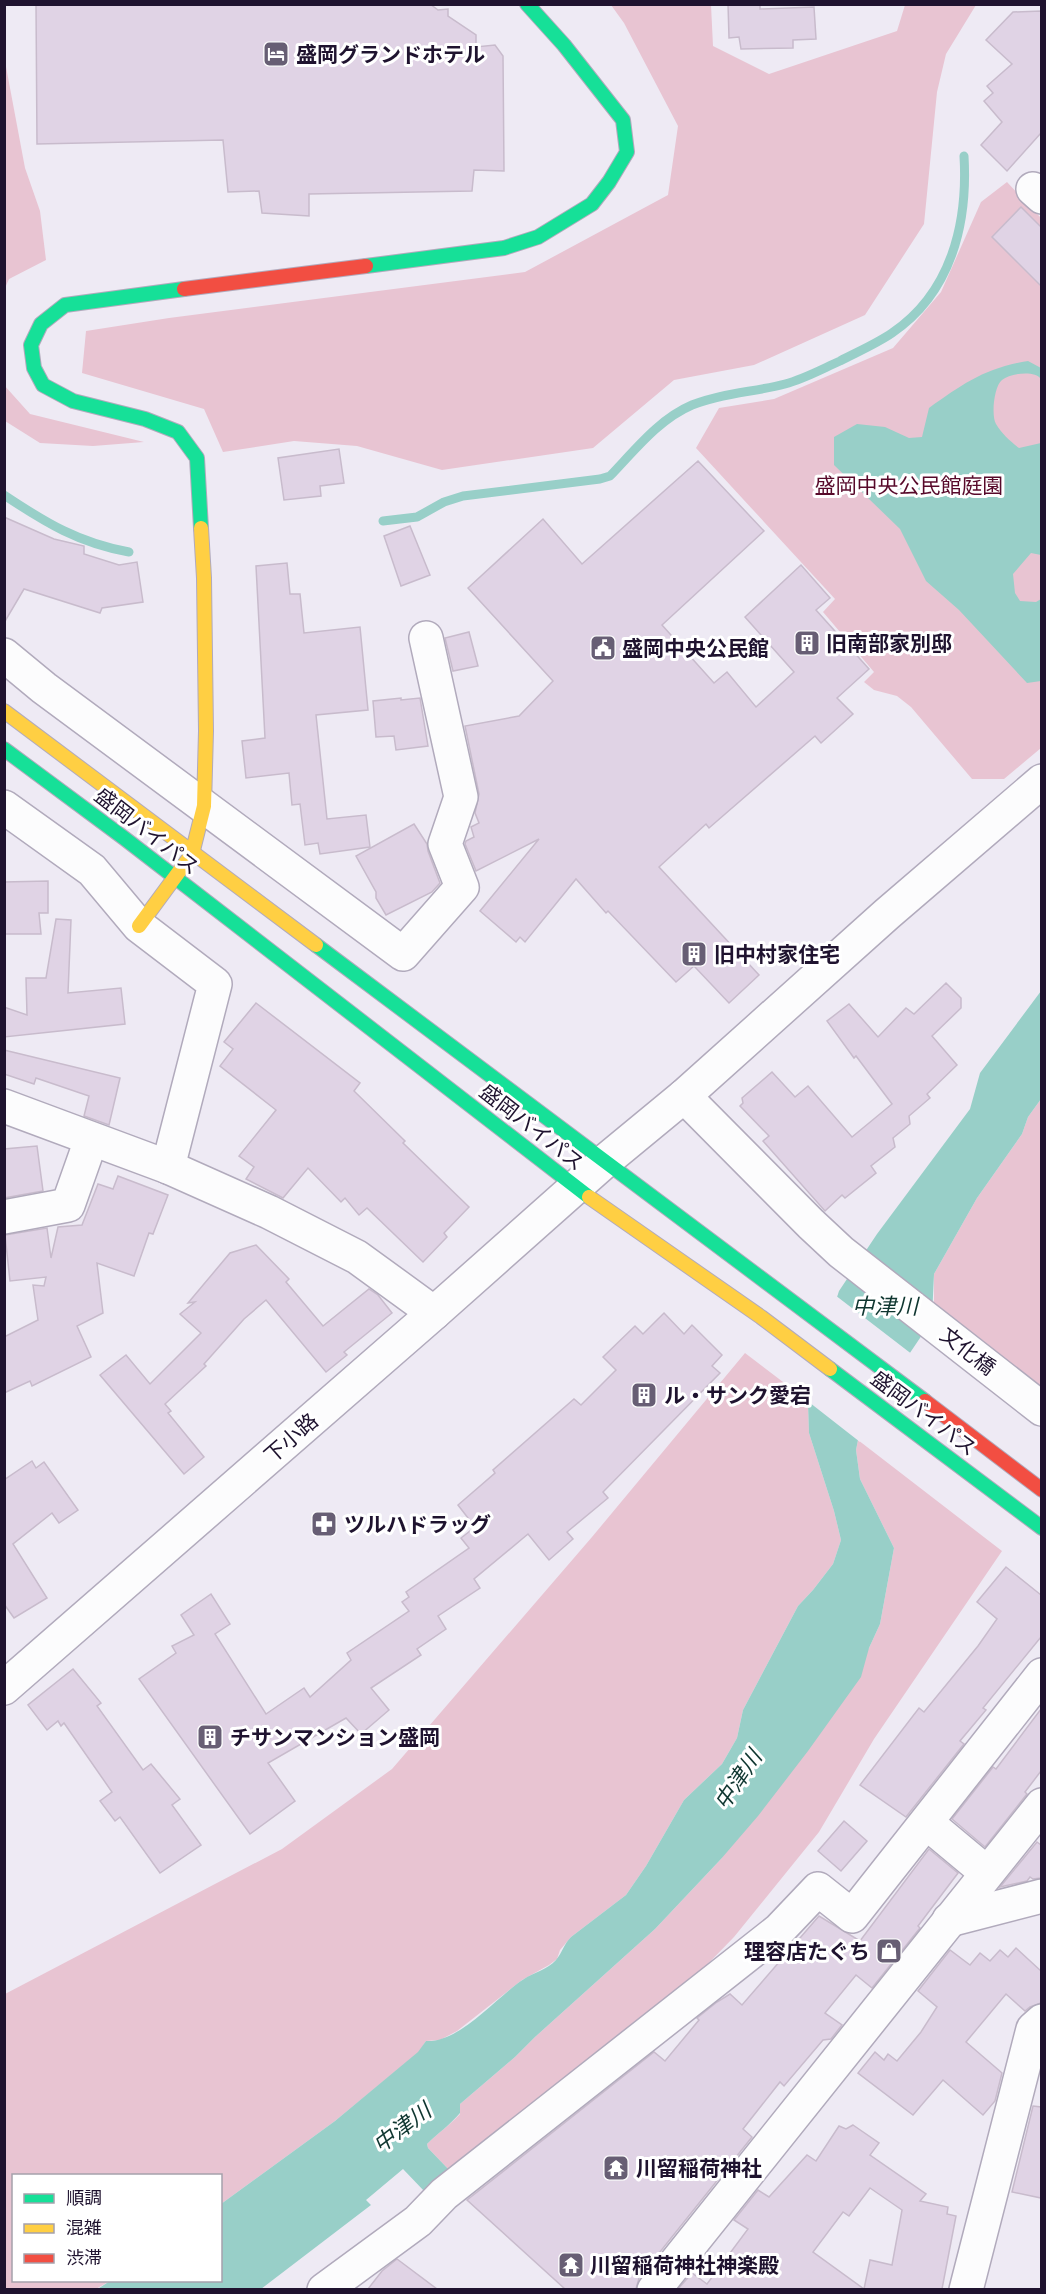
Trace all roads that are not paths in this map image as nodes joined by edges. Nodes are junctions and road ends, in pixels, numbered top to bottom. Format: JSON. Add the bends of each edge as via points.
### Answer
{"nodes":[{"id":1,"x":527,"y":4,"type":"edge"},
{"id":2,"x":426,"y":638,"type":"dead end"},
{"id":3,"x":4,"y":655,"type":"edge"},
{"id":4,"x":4,"y":711,"type":"edge"},
{"id":5,"x":4,"y":749,"type":"edge"},
{"id":6,"x":1041,"y":781,"type":"edge"},
{"id":7,"x":204,"y":806,"type":"junction"},
{"id":8,"x":4,"y":807,"type":"edge"},
{"id":9,"x":192,"y":854,"type":"junction"},
{"id":10,"x":174,"y":879,"type":"junction"},
{"id":11,"x":140,"y":926,"type":"junction"},
{"id":12,"x":684,"y":1095,"type":"junction"},
{"id":13,"x":4,"y":1106,"type":"edge"},
{"id":14,"x":91,"y":1140,"type":"junction"},
{"id":15,"x":604,"y":1162,"type":"junction"},
{"id":16,"x":168,"y":1167,"type":"junction"},
{"id":17,"x":576,"y":1188,"type":"junction"},
{"id":18,"x":4,"y":1217,"type":"edge"},
{"id":19,"x":434,"y":1313,"type":"junction"},
{"id":20,"x":1041,"y":1409,"type":"edge"},
{"id":21,"x":1041,"y":1490,"type":"edge"},
{"id":22,"x":1041,"y":1528,"type":"edge"},
{"id":23,"x":1041,"y":1675,"type":"edge"},
{"id":24,"x":4,"y":1688,"type":"edge"},
{"id":25,"x":1041,"y":1805,"type":"edge"},
{"id":26,"x":927,"y":1823,"type":"junction"},
{"id":27,"x":987,"y":1873,"type":"junction"},
{"id":28,"x":1041,"y":1896,"type":"edge"},
{"id":29,"x":949,"y":1920,"type":"junction"},
{"id":30,"x":1041,"y":2021,"type":"edge"},
{"id":31,"x":324,"y":2289,"type":"edge"},
{"id":32,"x":654,"y":2289,"type":"edge"},
{"id":33,"x":966,"y":2289,"type":"edge"}],
"edges":[{"from":1,"to":7,"type":"main road","via":[[623,120],[627,153],[592,204],[538,237],[504,248],[65,306],[41,324],[31,345],[34,368],[43,386],[73,401],[145,418],[178,432],[197,458],[204,578]]},
{"from":2,"to":7,"type":"street","via":[[461,797],[445,844],[462,887],[403,954]]},
{"from":3,"to":7,"type":"street"},
{"from":4,"to":9,"type":"main road","name":"盛岡バイパス"},
{"from":5,"to":10,"type":"main road","name":"盛岡バイパス"},
{"from":6,"to":12,"type":"street","name":"下小路"},
{"from":7,"to":9,"type":"main road"},
{"from":8,"to":11,"type":"street","via":[[92,870]]},
{"from":9,"to":10,"type":"main road"},
{"from":9,"to":15,"type":"main road","name":"盛岡バイパス"},
{"from":10,"to":11,"type":"main road"},
{"from":10,"to":17,"type":"main road","name":"盛岡バイパス"},
{"from":11,"to":16,"type":"street","via":[[215,984]]},
{"from":12,"to":15,"type":"street","name":"下小路"},
{"from":12,"to":20,"type":"street","name":"文化橋","via":[[841,1252]]},
{"from":13,"to":14,"type":"street"},
{"from":14,"to":16,"type":"street"},
{"from":14,"to":18,"type":"street","via":[[68,1205]]},
{"from":15,"to":17,"type":"street","name":"下小路"},
{"from":15,"to":21,"type":"main road","name":"盛岡バイパス","via":[[781,1291]]},
{"from":16,"to":19,"type":"street","via":[[357,1257]]},
{"from":17,"to":19,"type":"street","name":"下小路"},
{"from":17,"to":22,"type":"main road","name":"盛岡バイパス","via":[[760,1317]]},
{"from":19,"to":24,"type":"street","name":"下小路"},
{"from":23,"to":26,"type":"street"},
{"from":25,"to":27,"type":"street"},
{"from":26,"to":27,"type":"street"},
{"from":26,"to":31,"type":"street","via":[[852,1916],[818,1889],[779,1930],[444,2194],[418,2221]]},
{"from":27,"to":29,"type":"street"},
{"from":28,"to":29,"type":"street"},
{"from":29,"to":32,"type":"street"},
{"from":30,"to":33,"type":"street","via":[[1033,2029]]}]}
